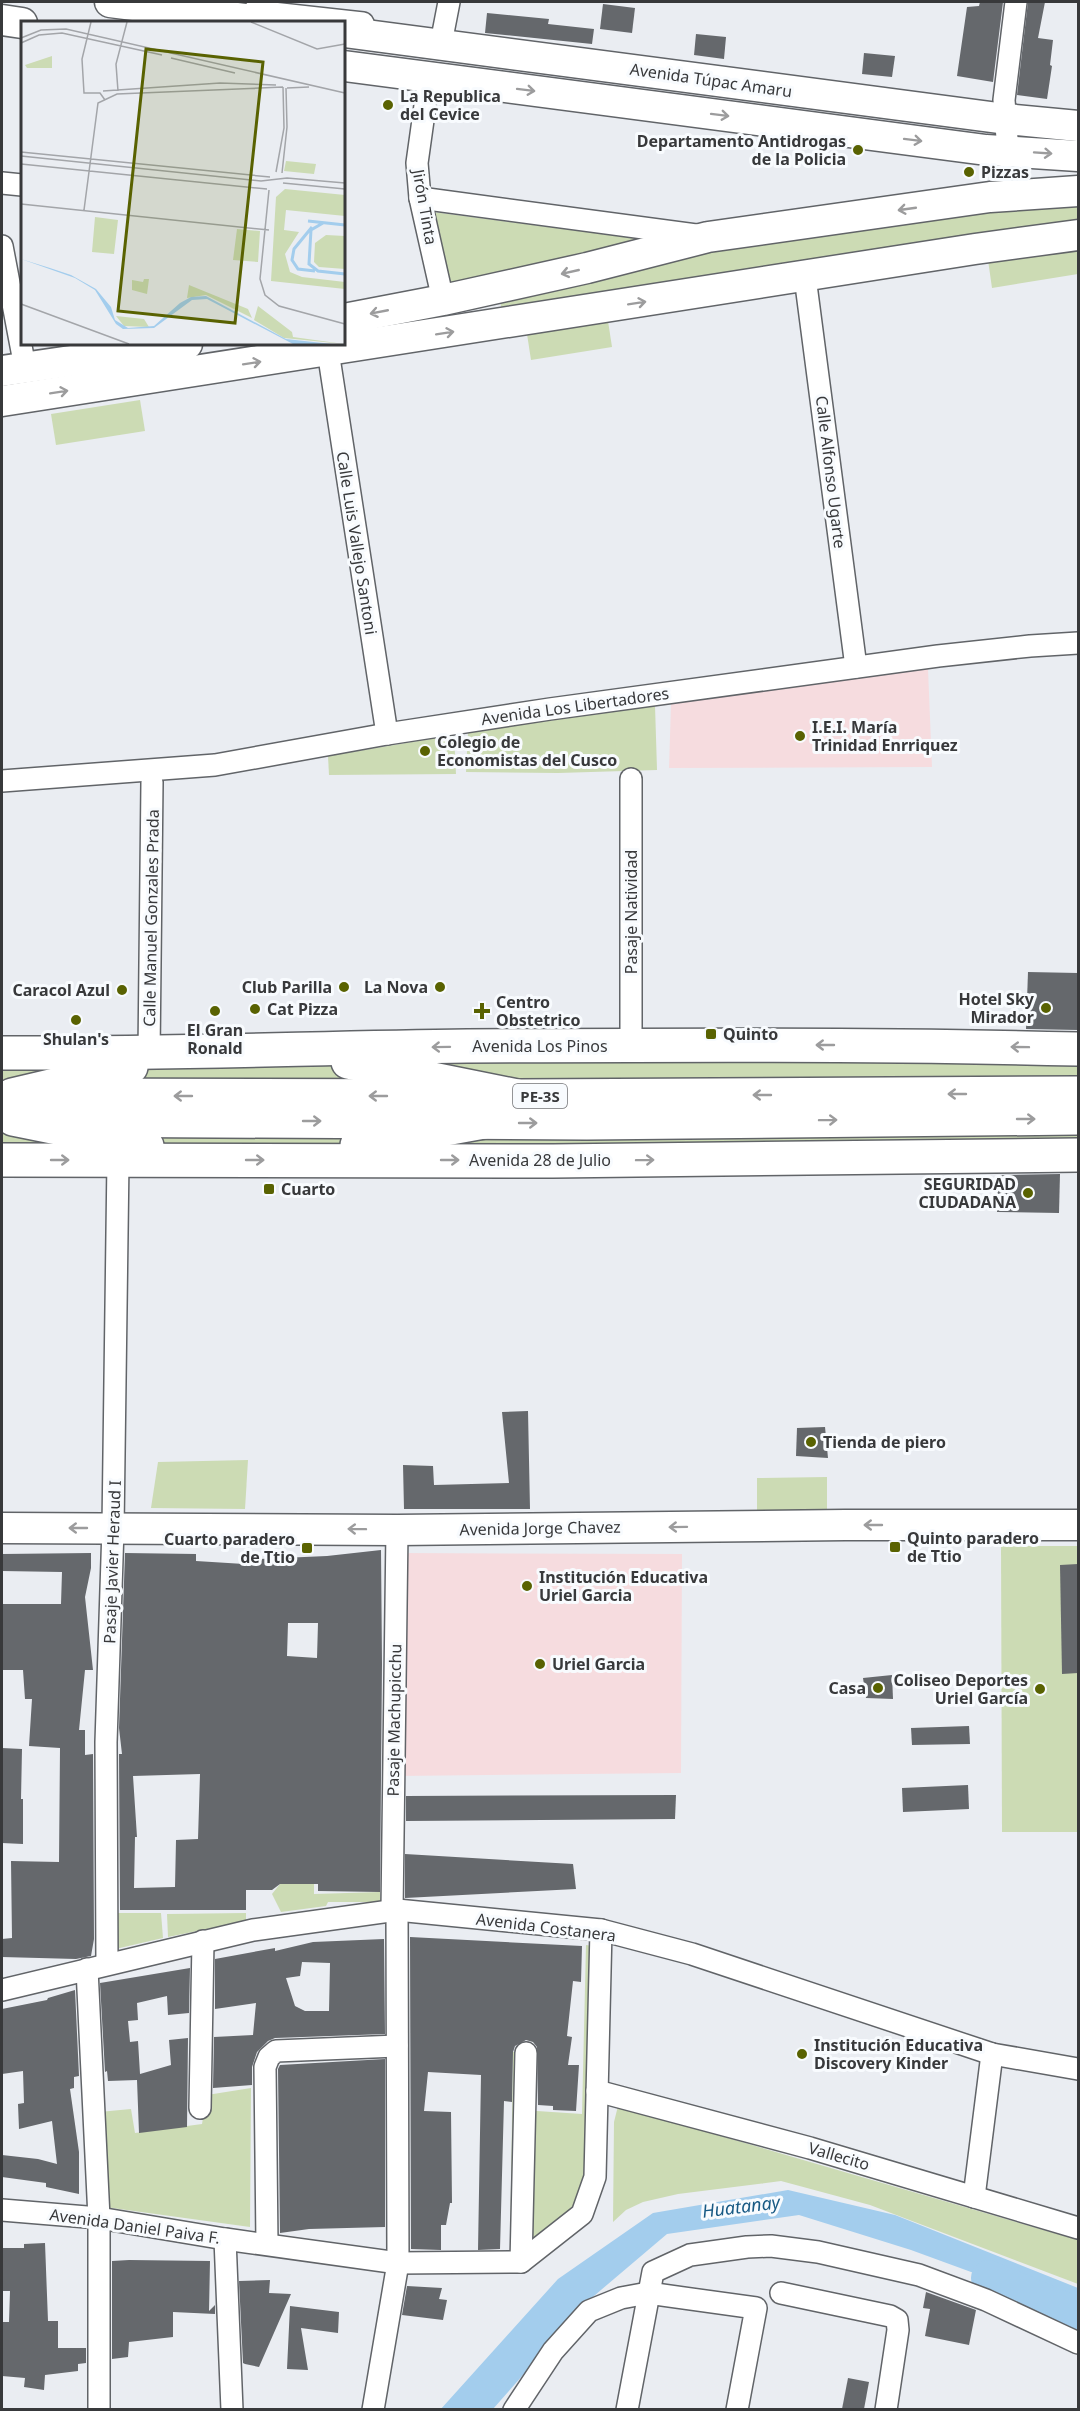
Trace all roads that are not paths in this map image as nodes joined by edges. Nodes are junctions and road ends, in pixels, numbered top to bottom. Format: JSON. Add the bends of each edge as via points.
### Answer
{"nodes":[{"id":1,"x":172,"y":2,"type":"edge"},
{"id":2,"x":448,"y":2,"type":"edge"},
{"id":3,"x":1016,"y":2,"type":"edge"},
{"id":4,"x":130,"y":8,"type":"edge"},
{"id":5,"x":287,"y":13,"type":"edge"},
{"id":6,"x":2,"y":20,"type":"edge"},
{"id":7,"x":21,"y":23,"type":"edge"},
{"id":8,"x":345,"y":32,"type":"edge"},
{"id":9,"x":443,"y":33,"type":"junction"},
{"id":10,"x":345,"y":66,"type":"edge"},
{"id":11,"x":429,"y":77,"type":"junction"},
{"id":12,"x":1006,"y":119,"type":"junction"},
{"id":13,"x":1078,"y":126,"type":"edge"},
{"id":14,"x":1004,"y":151,"type":"junction"},
{"id":15,"x":1078,"y":156,"type":"edge"},
{"id":16,"x":2,"y":183,"type":"edge"},
{"id":17,"x":21,"y":185,"type":"edge"},
{"id":18,"x":1073,"y":191,"type":"edge"},
{"id":19,"x":1014,"y":195,"type":"junction"},
{"id":20,"x":420,"y":198,"type":"junction"},
{"id":21,"x":1078,"y":236,"type":"edge"},
{"id":22,"x":708,"y":237,"type":"junction"},
{"id":23,"x":2,"y":246,"type":"edge"},
{"id":24,"x":805,"y":277,"type":"junction"},
{"id":25,"x":443,"y":300,"type":"junction"},
{"id":26,"x":345,"y":319,"type":"edge"},
{"id":27,"x":170,"y":345,"type":"edge"},
{"id":28,"x":153,"y":346,"type":"edge"},
{"id":29,"x":328,"y":351,"type":"junction"},
{"id":30,"x":13,"y":369,"type":"edge"},
{"id":31,"x":2,"y":401,"type":"edge"},
{"id":32,"x":1078,"y":643,"type":"edge"},
{"id":33,"x":856,"y":667,"type":"junction"},
{"id":34,"x":387,"y":734,"type":"junction"},
{"id":35,"x":631,"y":779,"type":"dead end"},
{"id":36,"x":2,"y":781,"type":"edge"},
{"id":37,"x":152,"y":782,"type":"dead end"},
{"id":38,"x":632,"y":1046,"type":"junction"},
{"id":39,"x":1078,"y":1049,"type":"edge"},
{"id":40,"x":290,"y":1051,"type":"junction"},
{"id":41,"x":239,"y":1052,"type":"junction"},
{"id":42,"x":2,"y":1053,"type":"edge"},
{"id":43,"x":149,"y":1054,"type":"junction"},
{"id":44,"x":1078,"y":1093,"type":"edge"},
{"id":45,"x":517,"y":1096,"type":"junction"},
{"id":46,"x":7,"y":1107,"type":"edge"},
{"id":47,"x":1078,"y":1119,"type":"edge"},
{"id":48,"x":484,"y":1122,"type":"junction"},
{"id":49,"x":1078,"y":1155,"type":"edge"},
{"id":50,"x":2,"y":1160,"type":"edge"},
{"id":51,"x":118,"y":1160,"type":"junction"},
{"id":52,"x":220,"y":1160,"type":"junction"},
{"id":53,"x":291,"y":1160,"type":"junction"},
{"id":54,"x":1078,"y":1525,"type":"edge"},
{"id":55,"x":2,"y":1528,"type":"edge"},
{"id":56,"x":113,"y":1528,"type":"junction"},
{"id":57,"x":397,"y":1530,"type":"junction"},
{"id":58,"x":394,"y":1911,"type":"junction"},
{"id":59,"x":601,"y":1930,"type":"junction"},
{"id":60,"x":203,"y":1941,"type":"junction"},
{"id":61,"x":97,"y":1966,"type":"junction"},
{"id":62,"x":2,"y":1990,"type":"edge"},
{"id":63,"x":397,"y":2046,"type":"junction"},
{"id":64,"x":526,"y":2053,"type":"dead end"},
{"id":65,"x":993,"y":2054,"type":"junction"},
{"id":66,"x":1078,"y":2069,"type":"edge"},
{"id":67,"x":597,"y":2091,"type":"junction"},
{"id":68,"x":200,"y":2108,"type":"dead end"},
{"id":69,"x":974,"y":2197,"type":"junction"},
{"id":70,"x":2,"y":2210,"type":"edge"},
{"id":71,"x":99,"y":2218,"type":"junction"},
{"id":72,"x":1078,"y":2228,"type":"edge"},
{"id":73,"x":225,"y":2239,"type":"junction"},
{"id":74,"x":267,"y":2244,"type":"junction"},
{"id":75,"x":521,"y":2262,"type":"junction"},
{"id":76,"x":398,"y":2263,"type":"junction"},
{"id":77,"x":648,"y":2293,"type":"junction"},
{"id":78,"x":781,"y":2293,"type":"dead end"},
{"id":79,"x":1078,"y":2343,"type":"edge"},
{"id":80,"x":99,"y":2409,"type":"edge"},
{"id":81,"x":232,"y":2409,"type":"edge"},
{"id":82,"x":373,"y":2409,"type":"edge"},
{"id":83,"x":514,"y":2409,"type":"edge"},
{"id":84,"x":627,"y":2409,"type":"edge"},
{"id":85,"x":737,"y":2409,"type":"edge"},
{"id":86,"x":886,"y":2409,"type":"edge"}],
"edges":[{"from":1,"to":5,"type":"street"},
{"from":2,"to":9,"type":"street"},
{"from":3,"to":12,"type":"street","via":[[1004,100]]},
{"from":4,"to":5,"type":"street"},
{"from":5,"to":9,"type":"street"},
{"from":6,"to":7,"type":"street"},
{"from":8,"to":12,"type":"street","name":"Avenida Túpac Amaru"},
{"from":9,"to":12,"type":"street","via":[[990,104]]},
{"from":10,"to":11,"type":"street","name":"Avenida Túpac Amaru"},
{"from":11,"to":14,"type":"street","name":"Avenida Túpac Amaru","one_way":true},
{"from":11,"to":20,"type":"street","name":"Jirón Tinta","via":[[417,163]]},
{"from":12,"to":13,"type":"street","name":"Avenida Túpac Amaru"},
{"from":12,"to":14,"type":"street"},
{"from":14,"to":15,"type":"street","name":"Avenida Túpac Amaru","one_way":true},
{"from":14,"to":19,"type":"street"},
{"from":16,"to":17,"type":"street"},
{"from":18,"to":19,"type":"street"},
{"from":19,"to":22,"type":"street","one_way":true},
{"from":20,"to":22,"type":"street"},
{"from":20,"to":25,"type":"street","name":"Jirón Tinta"},
{"from":21,"to":24,"type":"street"},
{"from":22,"to":25,"type":"street","one_way":true},
{"from":23,"to":30,"type":"street"},
{"from":29,"to":24,"type":"street","one_way":true},
{"from":24,"to":33,"type":"street","name":"Calle Alfonso Ugarte"},
{"from":25,"to":26,"type":"street","one_way":true},
{"from":27,"to":28,"type":"street"},
{"from":28,"to":30,"type":"street"},
{"from":31,"to":29,"type":"street","one_way":true},
{"from":29,"to":34,"type":"street","name":"Calle Luis Vallejo Santoni"},
{"from":32,"to":33,"type":"street","name":"Avenida Los Libertadores"},
{"from":33,"to":34,"type":"street","name":"Avenida Los Libertadores"},
{"from":34,"to":36,"type":"street","name":"Avenida Los Libertadores","via":[[215,765]]},
{"from":35,"to":38,"type":"street","name":"Pasaje Natividad"},
{"from":37,"to":43,"type":"street","name":"Calle Manuel Gonzales Prada"},
{"from":39,"to":38,"type":"main road","name":"Avenida Los Pinos","one_way":true,"via":[[947,1045]]},
{"from":38,"to":40,"type":"main road","name":"Avenida Los Pinos","one_way":true},
{"from":40,"to":41,"type":"main road","name":"Avenida Los Pinos"},
{"from":40,"to":45,"type":"main road"},
{"from":41,"to":43,"type":"main road","name":"Avenida Los Pinos"},
{"from":41,"to":46,"type":"main road","via":[[117,1069]]},
{"from":42,"to":43,"type":"main road","name":"Avenida Los Pinos"},
{"from":44,"to":45,"type":"main road","number":"PE-3S","one_way":true},
{"from":45,"to":46,"type":"main road","number":"PE-3S","one_way":true},
{"from":46,"to":48,"type":"main road","number":"PE-3S","one_way":true},
{"from":46,"to":52,"type":"main road"},
{"from":48,"to":47,"type":"main road","number":"PE-3S","one_way":true},
{"from":48,"to":53,"type":"main road"},
{"from":53,"to":49,"type":"main road","name":"Avenida 28 de Julio","one_way":true},
{"from":50,"to":51,"type":"main road","name":"Avenida 28 de Julio","one_way":true},
{"from":51,"to":52,"type":"main road","name":"Avenida 28 de Julio"},
{"from":51,"to":56,"type":"street","name":"Pasaje Javier Heraud I"},
{"from":52,"to":53,"type":"main road","name":"Avenida 28 de Julio","one_way":true},
{"from":54,"to":57,"type":"street","name":"Avenida Jorge Chavez","one_way":true},
{"from":56,"to":55,"type":"street","name":"Avenida Jorge Chavez","one_way":true},
{"from":57,"to":56,"type":"street","name":"Avenida Jorge Chavez","one_way":true},
{"from":56,"to":61,"type":"street","name":"Pasaje Javier Heraud I"},
{"from":57,"to":58,"type":"street","name":"Pasaje Machupicchu"},
{"from":58,"to":59,"type":"street","name":"Avenida Costanera"},
{"from":58,"to":60,"type":"street","name":"Avenida Costanera","via":[[253,1930]]},
{"from":58,"to":63,"type":"street","name":"Pasaje Machupicchu"},
{"from":59,"to":65,"type":"street","name":"Avenida Costanera","via":[[692,1954]]},
{"from":59,"to":67,"type":"street"},
{"from":60,"to":61,"type":"street","name":"Avenida Costanera"},
{"from":60,"to":68,"type":"street"},
{"from":61,"to":62,"type":"street","name":"Avenida Costanera"},
{"from":61,"to":71,"type":"street","name":"Pasaje Javier Heraud I"},
{"from":63,"to":74,"type":"street","via":[[276,2051],[269,2057],[265,2067]]},
{"from":63,"to":76,"type":"street","name":"Pasaje Machupicchu"},
{"from":64,"to":75,"type":"street"},
{"from":65,"to":66,"type":"street","name":"Avenida Costanera"},
{"from":65,"to":69,"type":"street"},
{"from":67,"to":69,"type":"street","name":"Vallecito"},
{"from":67,"to":75,"type":"street","via":[[595,2177],[582,2214]]},
{"from":69,"to":72,"type":"street","name":"Vallecito"},
{"from":70,"to":71,"type":"street","name":"Avenida Daniel Paiva F."},
{"from":71,"to":73,"type":"street","name":"Avenida Daniel Paiva F."},
{"from":71,"to":80,"type":"street","name":"Pasaje Javier Heraud I"},
{"from":73,"to":74,"type":"street","name":"Avenida Daniel Paiva F."},
{"from":73,"to":81,"type":"street"},
{"from":74,"to":76,"type":"street","name":"Avenida Daniel Paiva F."},
{"from":75,"to":76,"type":"street","name":"Avenida Daniel Paiva F."},
{"from":76,"to":82,"type":"street","name":"Pasaje Machupicchu"},
{"from":77,"to":79,"type":"street","via":[[652,2272],[690,2255],[747,2247],[782,2247],[919,2275],[986,2300]]},
{"from":77,"to":83,"type":"street","via":[[621,2298],[589,2311],[553,2351]]},
{"from":77,"to":84,"type":"street"},
{"from":77,"to":85,"type":"street","via":[[756,2308]]},
{"from":78,"to":86,"type":"street","via":[[897,2320]]}]}
